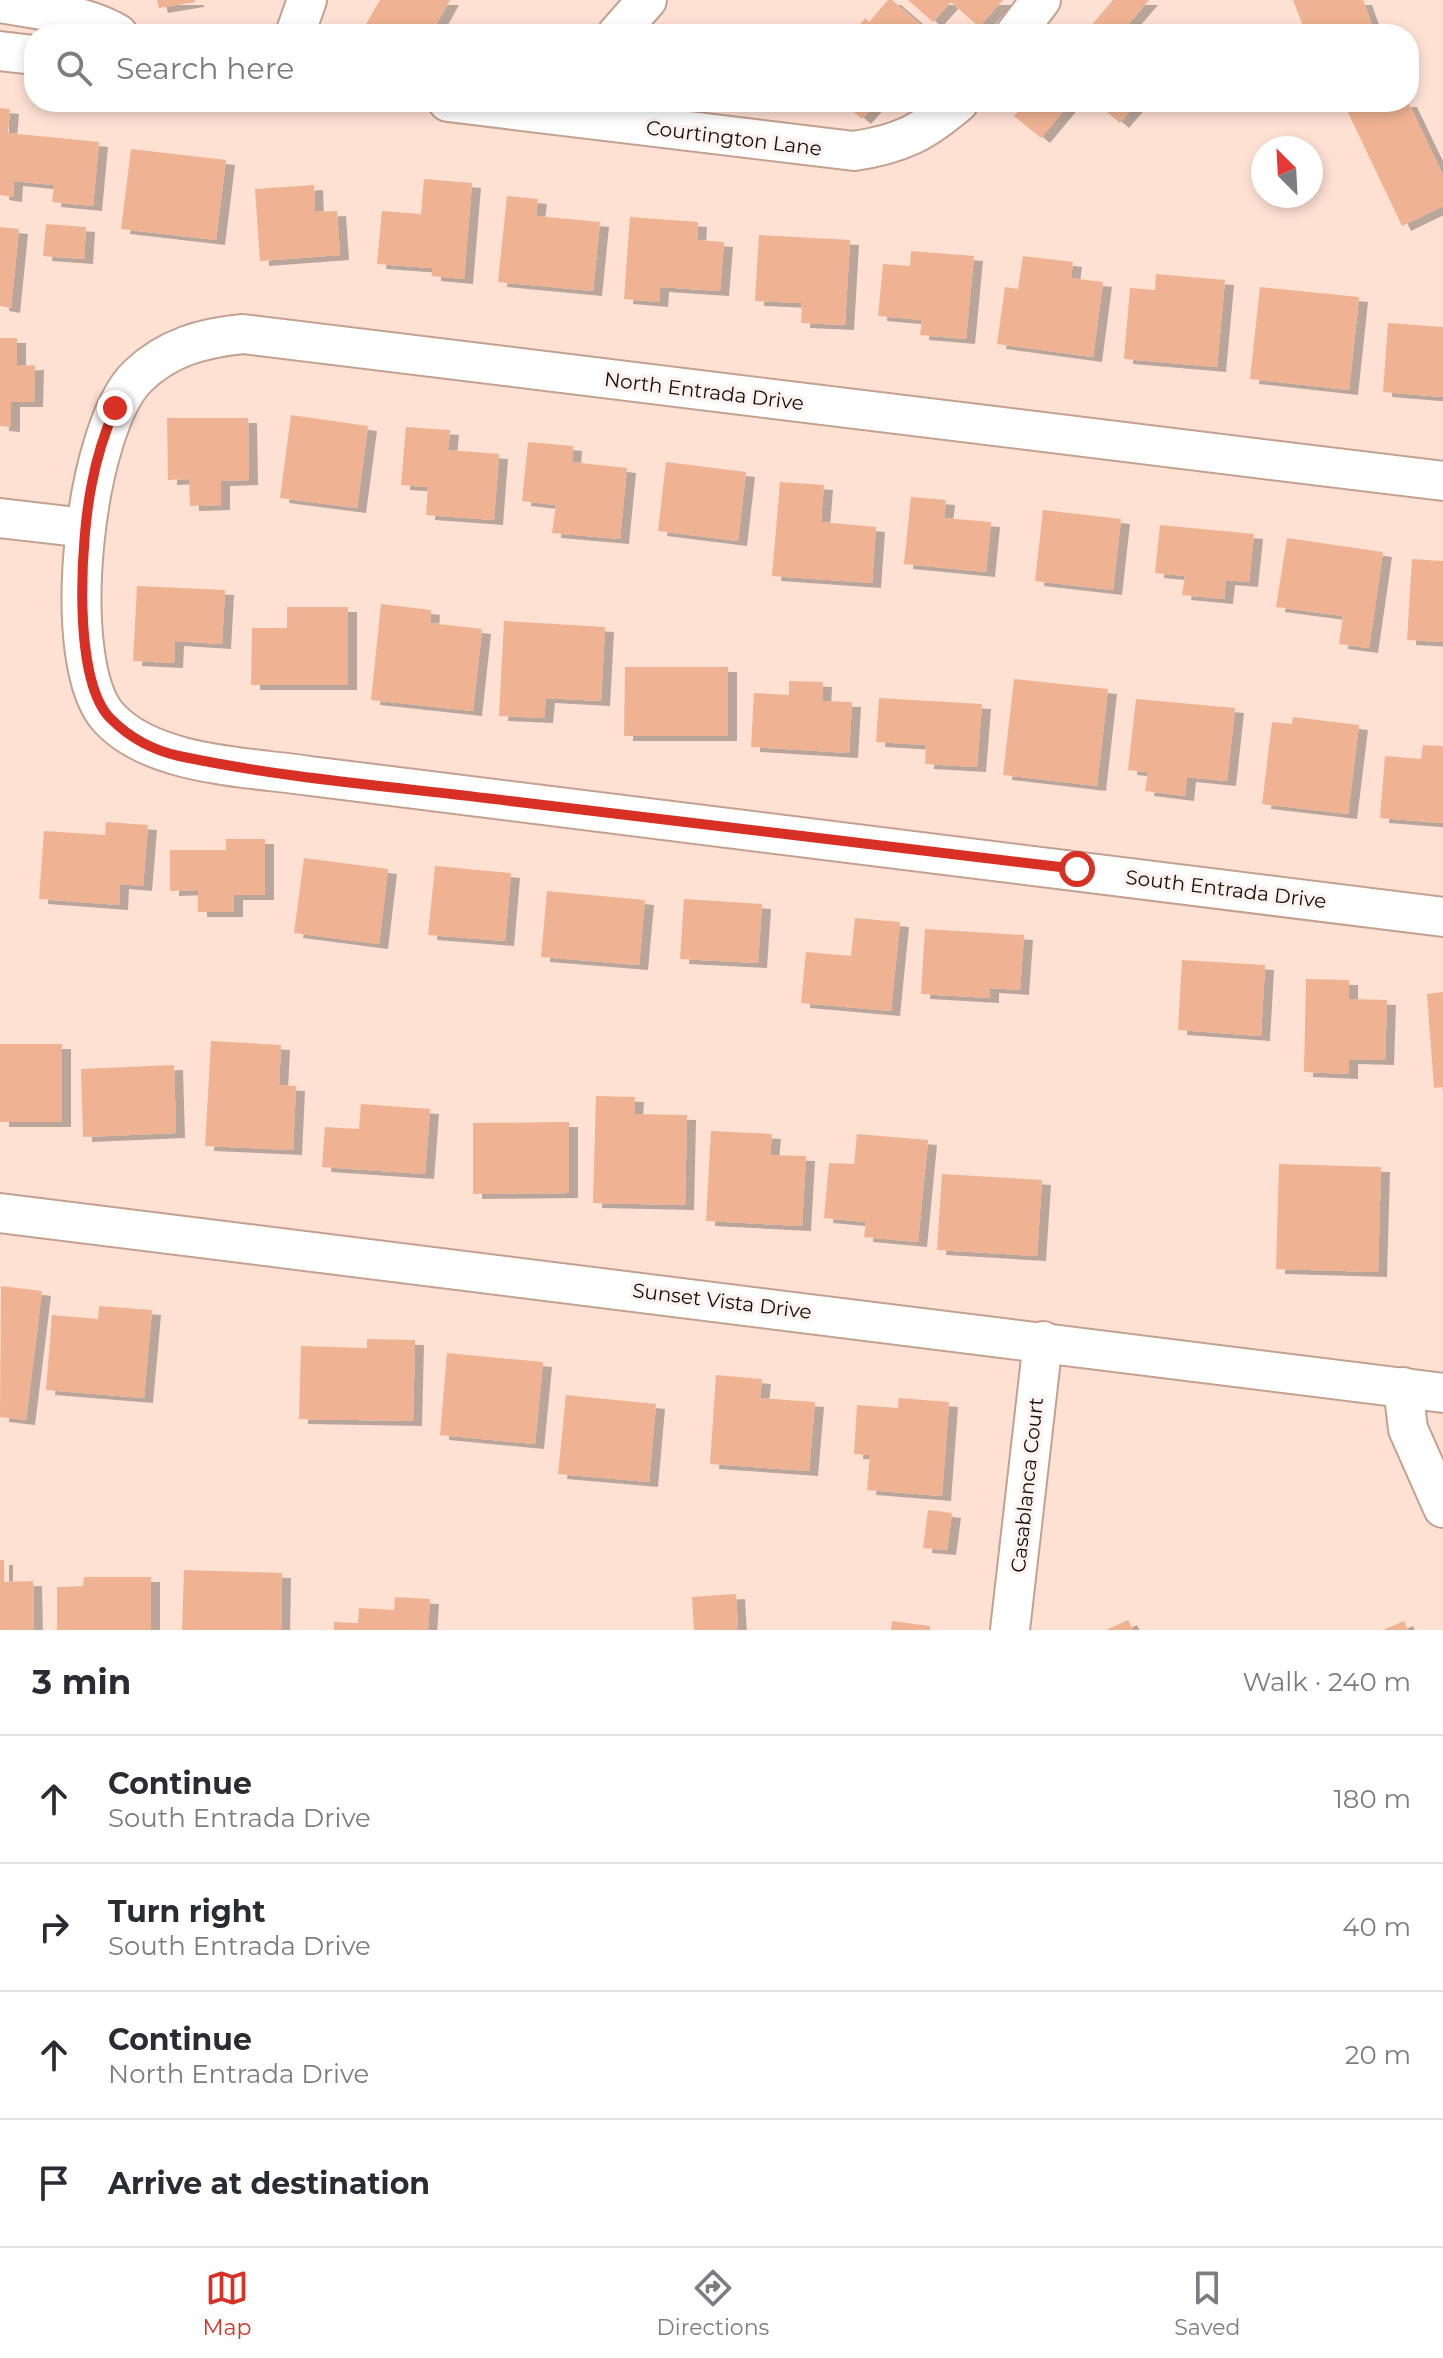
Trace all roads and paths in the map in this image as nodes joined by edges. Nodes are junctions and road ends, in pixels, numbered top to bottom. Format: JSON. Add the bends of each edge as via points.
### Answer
{"nodes":[{"id":1,"x":307,"y":0,"type":"edge"},
{"id":2,"x":647,"y":0,"type":"edge"},
{"id":3,"x":1041,"y":0,"type":"edge"},
{"id":4,"x":0,"y":3,"type":"edge"},
{"id":5,"x":93,"y":24,"type":"edge"},
{"id":6,"x":299,"y":24,"type":"edge"},
{"id":7,"x":626,"y":24,"type":"edge"},
{"id":8,"x":1023,"y":24,"type":"edge"},
{"id":9,"x":0,"y":51,"type":"edge"},
{"id":10,"x":24,"y":54,"type":"edge"},
{"id":11,"x":585,"y":112,"type":"edge"},
{"id":12,"x":947,"y":112,"type":"edge"},
{"id":13,"x":1443,"y":481,"type":"edge"},
{"id":14,"x":0,"y":518,"type":"edge"},
{"id":15,"x":86,"y":528,"type":"junction"},
{"id":16,"x":1443,"y":917,"type":"edge"},
{"id":17,"x":0,"y":1213,"type":"edge"},
{"id":18,"x":1043,"y":1341,"type":"junction"},
{"id":19,"x":1403,"y":1387,"type":"junction"},
{"id":20,"x":1443,"y":1393,"type":"edge"},
{"id":21,"x":1443,"y":1508,"type":"edge"},
{"id":22,"x":1010,"y":1630,"type":"edge"}],
"edges":[{"from":1,"to":6,"type":"street"},
{"from":2,"to":7,"type":"street"},
{"from":3,"to":8,"type":"street"},
{"from":4,"to":5,"type":"street"},
{"from":9,"to":10,"type":"street"},
{"from":11,"to":12,"type":"street","name":"Courtington Lane","via":[[854,151],[894,145]]},
{"from":13,"to":15,"type":"street","name":"North Entrada Drive","via":[[243,334],[204,338],[167,353],[136,377],[115,408],[101,444]]},
{"from":14,"to":15,"type":"street"},
{"from":15,"to":16,"type":"street","name":"South Entrada Drive","via":[[83,618],[92,684],[108,717],[138,742],[176,755]]},
{"from":17,"to":18,"type":"street","name":"Sunset Vista Drive"},
{"from":18,"to":19,"type":"street","name":"Sunset Vista Drive"},
{"from":18,"to":22,"type":"street","name":"Casablanca Court"},
{"from":19,"to":20,"type":"street","name":"Sunset Vista Drive"},
{"from":19,"to":21,"type":"street","via":[[1408,1429]]}]}
